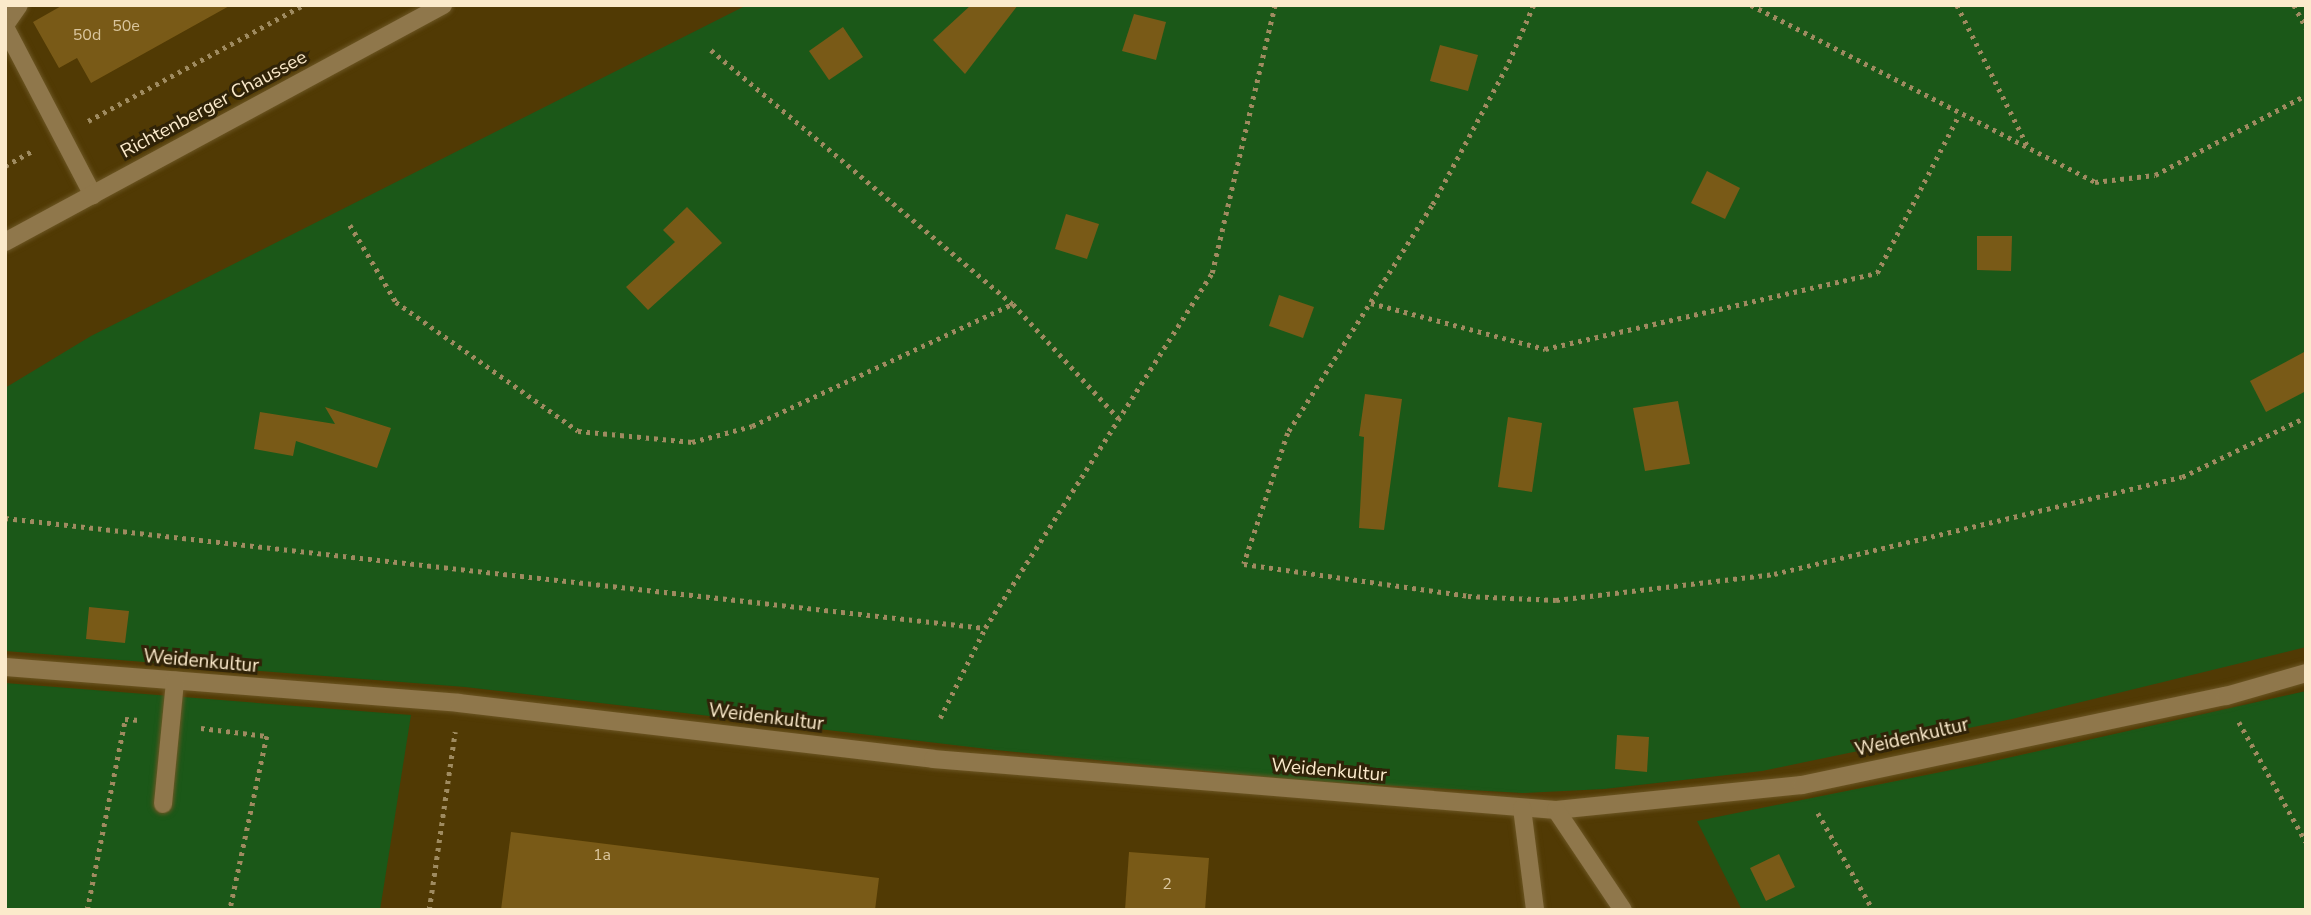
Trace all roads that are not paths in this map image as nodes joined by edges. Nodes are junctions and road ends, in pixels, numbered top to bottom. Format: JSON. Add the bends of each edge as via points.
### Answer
{"nodes":[{"id":1,"x":19,"y":5,"type":"edge"},
{"id":2,"x":443,"y":5,"type":"edge"},
{"id":3,"x":5,"y":26,"type":"edge"},
{"id":4,"x":93,"y":195,"type":"junction"},
{"id":5,"x":5,"y":242,"type":"edge"},
{"id":6,"x":5,"y":667,"type":"edge"},
{"id":7,"x":2306,"y":673,"type":"edge"},
{"id":8,"x":175,"y":681,"type":"junction"},
{"id":9,"x":163,"y":803,"type":"dead end"},
{"id":10,"x":1522,"y":808,"type":"junction"},
{"id":11,"x":1556,"y":810,"type":"junction"},
{"id":12,"x":1535,"y":910,"type":"edge"},
{"id":13,"x":1623,"y":910,"type":"edge"}],
"edges":[{"from":1,"to":3,"type":"street"},
{"from":2,"to":4,"type":"street","name":"Richtenberger Chaussee"},
{"from":3,"to":4,"type":"street"},
{"from":4,"to":5,"type":"street","name":"Richtenberger Chaussee"},
{"from":6,"to":8,"type":"street","name":"Weidenkultur"},
{"from":7,"to":11,"type":"street","name":"Weidenkultur","via":[[2226,696],[1802,785]]},
{"from":8,"to":9,"type":"street"},
{"from":8,"to":10,"type":"street","name":"Weidenkultur","via":[[459,703],[933,759]]},
{"from":10,"to":11,"type":"street","name":"Weidenkultur"},
{"from":10,"to":12,"type":"street"},
{"from":11,"to":13,"type":"street"}]}
